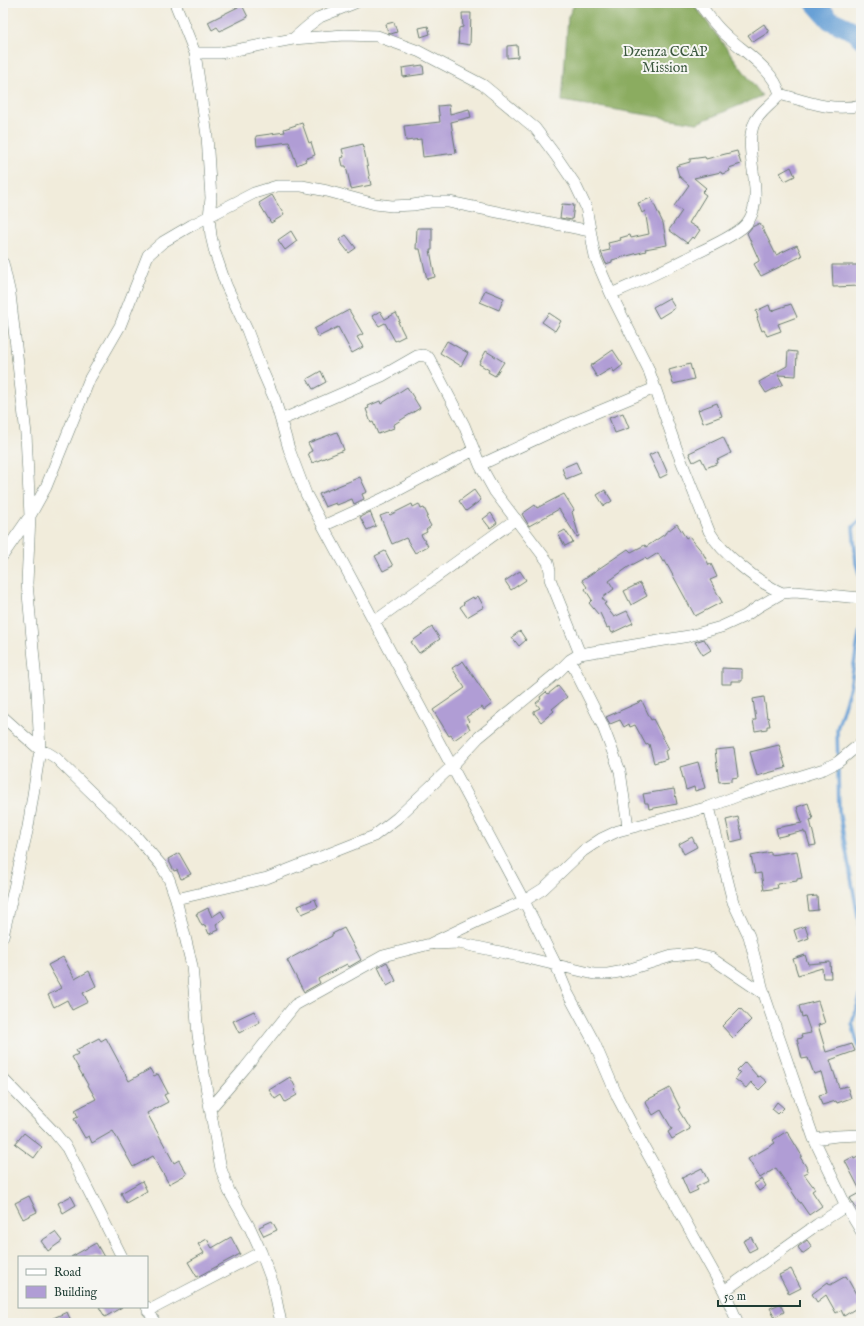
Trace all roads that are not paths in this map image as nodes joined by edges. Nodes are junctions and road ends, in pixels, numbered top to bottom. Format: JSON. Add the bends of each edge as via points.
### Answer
{"nodes":[{"id":1,"x":175,"y":3,"type":"edge"},
{"id":2,"x":355,"y":3,"type":"edge"},
{"id":3,"x":699,"y":3,"type":"edge"},
{"id":4,"x":293,"y":39,"type":"junction"},
{"id":5,"x":195,"y":53,"type":"junction"},
{"id":6,"x":780,"y":94,"type":"junction"},
{"id":7,"x":861,"y":105,"type":"edge"},
{"id":8,"x":209,"y":217,"type":"junction"},
{"id":9,"x":590,"y":231,"type":"junction"},
{"id":10,"x":3,"y":263,"type":"edge"},
{"id":11,"x":611,"y":294,"type":"junction"},
{"id":12,"x":655,"y":388,"type":"junction"},
{"id":13,"x":281,"y":420,"type":"junction"},
{"id":14,"x":474,"y":450,"type":"junction"},
{"id":15,"x":480,"y":465,"type":"junction"},
{"id":16,"x":30,"y":516,"type":"junction"},
{"id":17,"x":516,"y":519,"type":"junction"},
{"id":18,"x":323,"y":526,"type":"junction"},
{"id":19,"x":3,"y":555,"type":"edge"},
{"id":20,"x":782,"y":593,"type":"junction"},
{"id":21,"x":861,"y":598,"type":"edge"},
{"id":22,"x":375,"y":621,"type":"junction"},
{"id":23,"x":580,"y":654,"type":"junction"},
{"id":24,"x":570,"y":660,"type":"junction"},
{"id":25,"x":3,"y":717,"type":"edge"},
{"id":26,"x":861,"y":743,"type":"edge"},
{"id":27,"x":40,"y":750,"type":"junction"},
{"id":28,"x":451,"y":767,"type":"junction"},
{"id":29,"x":709,"y":807,"type":"junction"},
{"id":30,"x":628,"y":827,"type":"junction"},
{"id":31,"x":176,"y":899,"type":"junction"},
{"id":32,"x":524,"y":901,"type":"junction"},
{"id":33,"x":3,"y":936,"type":"edge"},
{"id":34,"x":430,"y":944,"type":"junction"},
{"id":35,"x":556,"y":965,"type":"junction"},
{"id":36,"x":764,"y":994,"type":"junction"},
{"id":37,"x":3,"y":1079,"type":"edge"},
{"id":38,"x":210,"y":1109,"type":"junction"},
{"id":39,"x":861,"y":1135,"type":"edge"},
{"id":40,"x":814,"y":1139,"type":"junction"},
{"id":41,"x":846,"y":1206,"type":"junction"},
{"id":42,"x":861,"y":1231,"type":"edge"},
{"id":43,"x":261,"y":1252,"type":"junction"},
{"id":44,"x":121,"y":1256,"type":"edge"},
{"id":45,"x":724,"y":1291,"type":"junction"},
{"id":46,"x":147,"y":1309,"type":"edge"},
{"id":47,"x":155,"y":1323,"type":"edge"},
{"id":48,"x":281,"y":1323,"type":"edge"},
{"id":49,"x":738,"y":1323,"type":"edge"}],
"edges":[{"from":1,"to":5,"type":"street"},
{"from":2,"to":4,"type":"street","via":[[320,17]]},
{"from":3,"to":6,"type":"street","via":[[725,35],[771,75],[778,85]]},
{"from":4,"to":5,"type":"street","via":[[220,53]]},
{"from":4,"to":9,"type":"street","via":[[344,35],[377,36],[418,51],[483,85],[535,128],[556,156],[575,184],[586,207]]},
{"from":5,"to":8,"type":"street","via":[[207,136],[211,198]]},
{"from":6,"to":7,"type":"street","via":[[829,107]]},
{"from":6,"to":11,"type":"street","via":[[759,115],[753,126],[751,139],[755,196],[753,213],[749,221],[733,235]]},
{"from":8,"to":9,"type":"street","via":[[254,193],[277,186],[302,186],[392,206],[449,202]]},
{"from":8,"to":13,"type":"street","via":[[215,253],[226,285],[248,330]]},
{"from":8,"to":16,"type":"street","via":[[163,242],[148,255],[120,326],[90,378],[46,487]]},
{"from":9,"to":11,"type":"street","via":[[595,256]]},
{"from":10,"to":16,"type":"street","via":[[10,294],[26,434]]},
{"from":11,"to":12,"type":"street","via":[[648,368]]},
{"from":12,"to":15,"type":"street"},
{"from":12,"to":20,"type":"street","via":[[713,538],[753,575]]},
{"from":13,"to":14,"type":"street","via":[[382,376],[423,355],[429,358],[464,424]]},
{"from":13,"to":18,"type":"street","via":[[306,494]]},
{"from":14,"to":15,"type":"street"},
{"from":14,"to":18,"type":"street","via":[[382,499]]},
{"from":15,"to":17,"type":"street","via":[[495,492]]},
{"from":16,"to":19,"type":"street"},
{"from":16,"to":27,"type":"street","via":[[27,583]]},
{"from":17,"to":22,"type":"street"},
{"from":17,"to":23,"type":"street","via":[[548,562],[550,579]]},
{"from":18,"to":22,"type":"street"},
{"from":20,"to":21,"type":"street"},
{"from":20,"to":23,"type":"street","via":[[746,616],[721,627],[689,636]]},
{"from":22,"to":28,"type":"street"},
{"from":23,"to":24,"type":"street"},
{"from":24,"to":28,"type":"street","via":[[479,737]]},
{"from":24,"to":30,"type":"street","via":[[602,724],[620,772]]},
{"from":25,"to":27,"type":"street"},
{"from":26,"to":29,"type":"street","via":[[838,762],[824,769]]},
{"from":27,"to":31,"type":"street","via":[[56,758],[144,844],[161,865]]},
{"from":27,"to":33,"type":"street","via":[[28,827]]},
{"from":28,"to":31,"type":"street","via":[[374,836],[266,878]]},
{"from":28,"to":32,"type":"street"},
{"from":29,"to":30,"type":"street"},
{"from":29,"to":36,"type":"street","via":[[733,902],[749,936]]},
{"from":30,"to":32,"type":"street","via":[[601,839],[583,851],[543,889]]},
{"from":31,"to":38,"type":"street","via":[[192,966],[198,1035]]},
{"from":32,"to":34,"type":"street"},
{"from":32,"to":35,"type":"street"},
{"from":34,"to":35,"type":"street","via":[[459,943]]},
{"from":34,"to":38,"type":"street","via":[[383,956],[295,1005]]},
{"from":35,"to":36,"type":"street","via":[[594,974],[608,974],[672,956],[693,954],[711,958]]},
{"from":35,"to":45,"type":"street","via":[[618,1098]]},
{"from":36,"to":40,"type":"street"},
{"from":37,"to":44,"type":"street","via":[[67,1148]]},
{"from":38,"to":43,"type":"street","via":[[224,1179]]},
{"from":39,"to":40,"type":"street"},
{"from":40,"to":41,"type":"street"},
{"from":41,"to":42,"type":"street"},
{"from":41,"to":45,"type":"street"},
{"from":43,"to":46,"type":"street"},
{"from":43,"to":48,"type":"street","via":[[273,1284]]},
{"from":45,"to":49,"type":"street"},
{"from":46,"to":47,"type":"street"}]}
